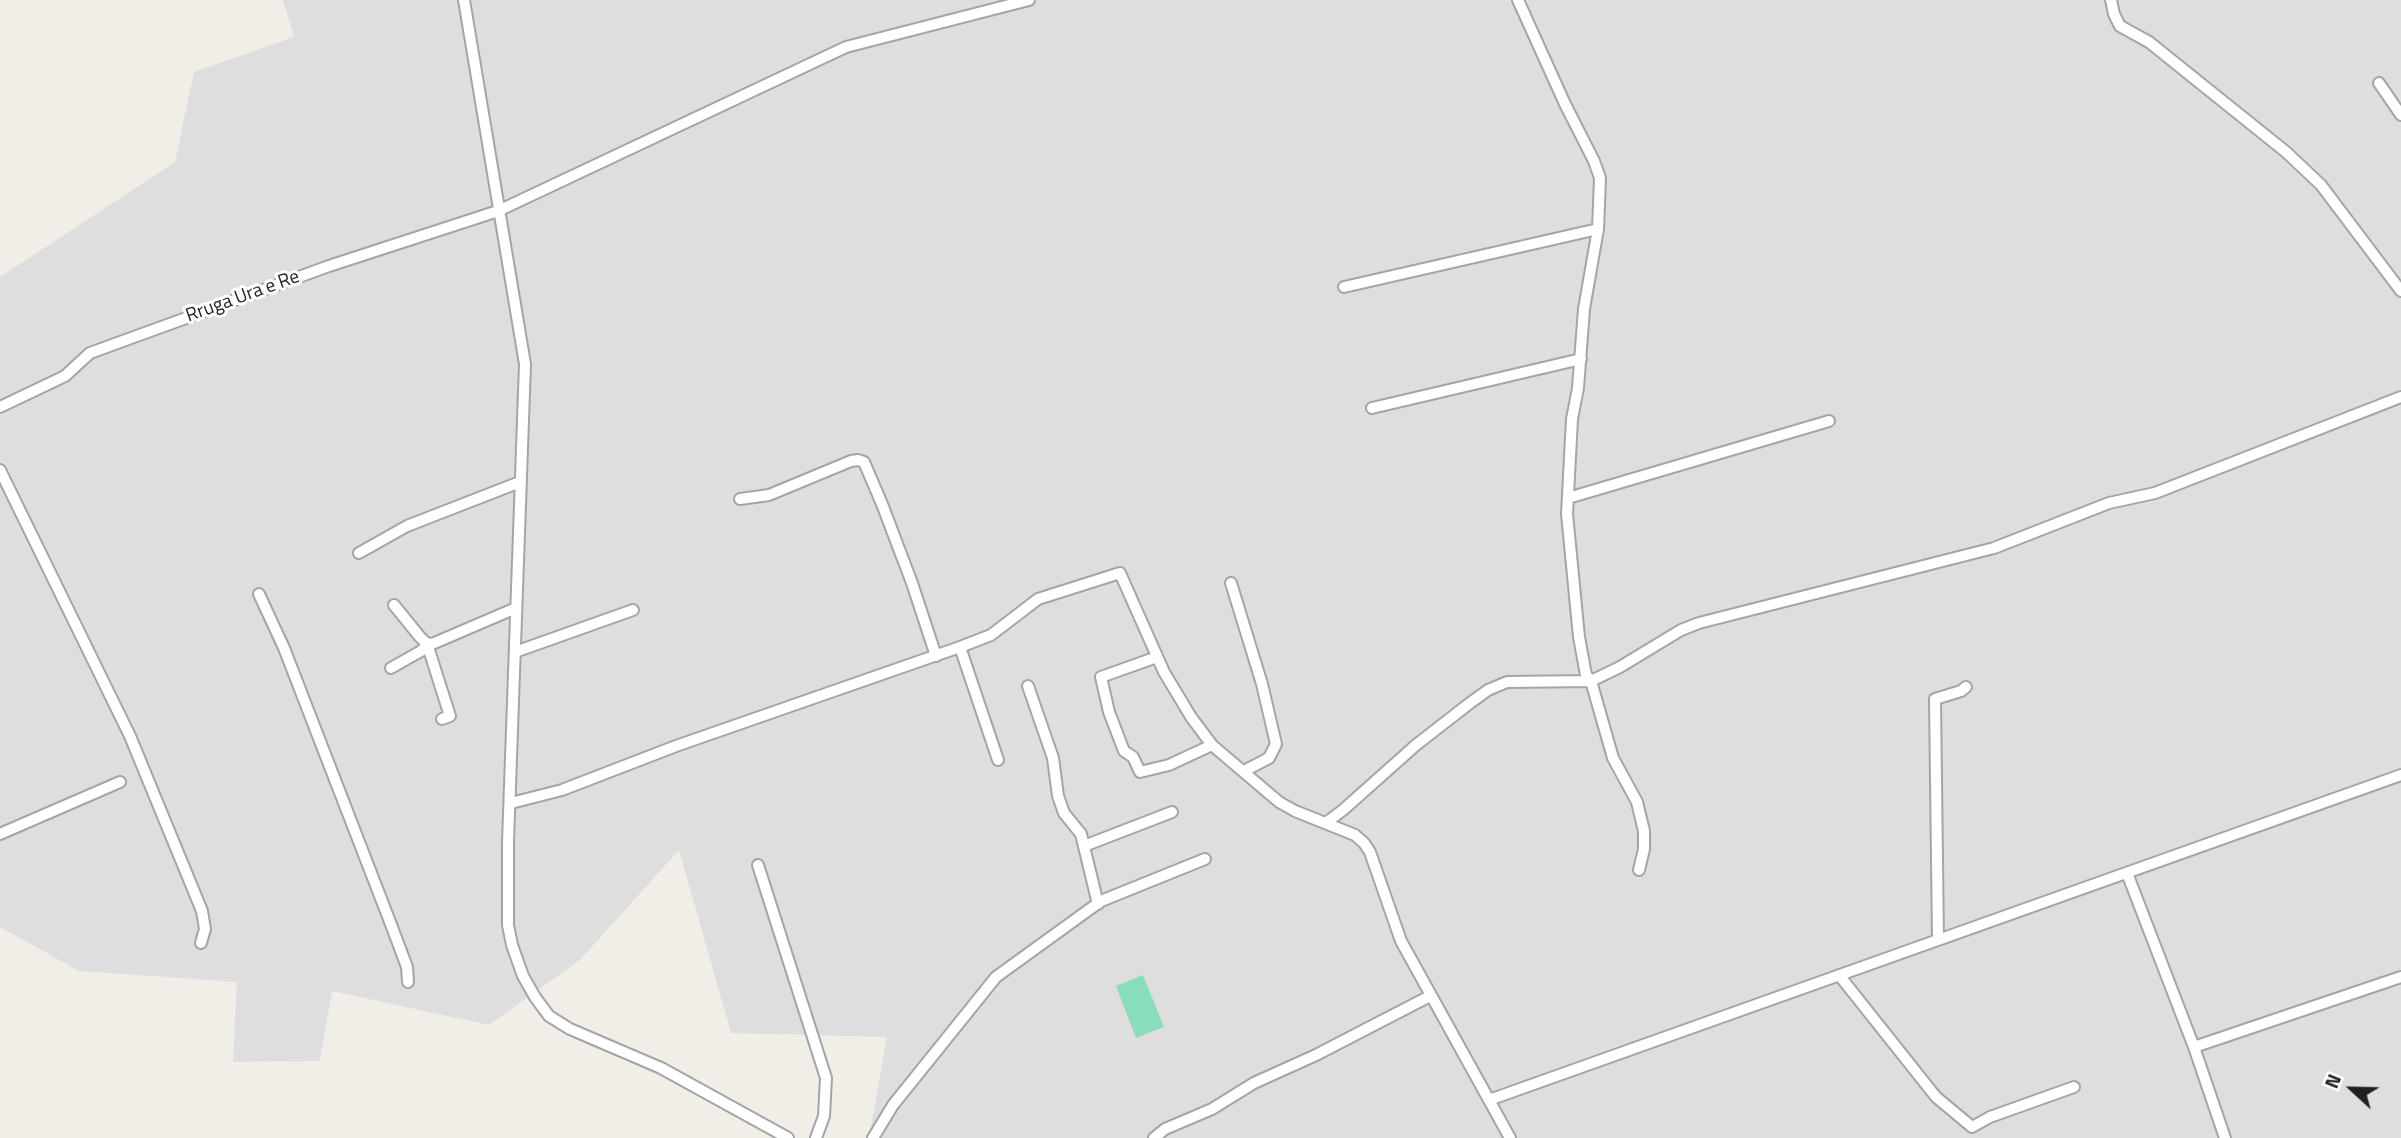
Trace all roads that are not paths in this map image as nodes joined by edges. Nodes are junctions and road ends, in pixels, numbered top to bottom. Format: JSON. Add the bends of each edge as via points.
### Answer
{"nodes":[{"id":1,"x":464,"y":0,"type":"edge"},
{"id":2,"x":1029,"y":0,"type":"edge"},
{"id":3,"x":1518,"y":0,"type":"edge"},
{"id":4,"x":2111,"y":0,"type":"edge"},
{"id":5,"x":2379,"y":83,"type":"dead end"},
{"id":6,"x":2401,"y":114,"type":"edge"},
{"id":7,"x":498,"y":211,"type":"junction"},
{"id":8,"x":1598,"y":229,"type":"junction"},
{"id":9,"x":1344,"y":287,"type":"dead end"},
{"id":10,"x":2401,"y":291,"type":"edge"},
{"id":11,"x":1581,"y":359,"type":"junction"},
{"id":12,"x":2401,"y":397,"type":"edge"},
{"id":13,"x":0,"y":407,"type":"edge"},
{"id":14,"x":1372,"y":408,"type":"dead end"},
{"id":15,"x":1829,"y":421,"type":"dead end"},
{"id":16,"x":0,"y":470,"type":"edge"},
{"id":17,"x":520,"y":482,"type":"junction"},
{"id":18,"x":1568,"y":498,"type":"junction"},
{"id":19,"x":740,"y":499,"type":"dead end"},
{"id":20,"x":359,"y":553,"type":"dead end"},
{"id":21,"x":1231,"y":583,"type":"dead end"},
{"id":22,"x":259,"y":594,"type":"dead end"},
{"id":23,"x":394,"y":604,"type":"dead end"},
{"id":24,"x":516,"y":608,"type":"junction"},
{"id":25,"x":633,"y":610,"type":"dead end"},
{"id":26,"x":429,"y":644,"type":"junction"},
{"id":27,"x":960,"y":647,"type":"junction"},
{"id":28,"x":515,"y":652,"type":"junction"},
{"id":29,"x":936,"y":656,"type":"junction"},
{"id":30,"x":1157,"y":657,"type":"junction"},
{"id":31,"x":391,"y":668,"type":"dead end"},
{"id":32,"x":1591,"y":681,"type":"junction"},
{"id":33,"x":1028,"y":686,"type":"dead end"},
{"id":34,"x":1966,"y":687,"type":"dead end"},
{"id":35,"x":442,"y":719,"type":"dead end"},
{"id":36,"x":1212,"y":745,"type":"junction"},
{"id":37,"x":998,"y":760,"type":"dead end"},
{"id":38,"x":1244,"y":771,"type":"junction"},
{"id":39,"x":2401,"y":775,"type":"edge"},
{"id":40,"x":120,"y":782,"type":"dead end"},
{"id":41,"x":511,"y":803,"type":"junction"},
{"id":42,"x":1172,"y":811,"type":"dead end"},
{"id":43,"x":1327,"y":822,"type":"junction"},
{"id":44,"x":0,"y":834,"type":"edge"},
{"id":45,"x":1084,"y":846,"type":"junction"},
{"id":46,"x":1205,"y":859,"type":"dead end"},
{"id":47,"x":758,"y":865,"type":"dead end"},
{"id":48,"x":1639,"y":870,"type":"dead end"},
{"id":49,"x":2127,"y":873,"type":"junction"},
{"id":50,"x":1098,"y":904,"type":"junction"},
{"id":51,"x":1938,"y":939,"type":"junction"},
{"id":52,"x":201,"y":943,"type":"dead end"},
{"id":53,"x":1839,"y":975,"type":"junction"},
{"id":54,"x":2401,"y":977,"type":"edge"},
{"id":55,"x":408,"y":982,"type":"dead end"},
{"id":56,"x":1430,"y":996,"type":"junction"},
{"id":57,"x":2194,"y":1047,"type":"junction"},
{"id":58,"x":2074,"y":1087,"type":"dead end"},
{"id":59,"x":1489,"y":1100,"type":"junction"},
{"id":60,"x":1974,"y":1133,"type":"edge"},
{"id":61,"x":789,"y":1138,"type":"edge"},
{"id":62,"x":816,"y":1138,"type":"edge"},
{"id":63,"x":873,"y":1138,"type":"edge"},
{"id":64,"x":1154,"y":1138,"type":"edge"},
{"id":65,"x":1510,"y":1138,"type":"edge"},
{"id":66,"x":2225,"y":1138,"type":"edge"}],
"edges":[{"from":1,"to":7,"type":"street"},
{"from":2,"to":7,"type":"street","name":"Rruga Ura e Re","via":[[846,47]]},
{"from":3,"to":8,"type":"street","via":[[1594,160],[1600,178]]},
{"from":4,"to":10,"type":"street","via":[[2120,26],[2149,42],[2321,185]]},
{"from":5,"to":6,"type":"street"},
{"from":7,"to":13,"type":"street","name":"Rruga Ura e Re","via":[[329,266],[90,353],[65,376]]},
{"from":7,"to":17,"type":"street","via":[[525,364]]},
{"from":8,"to":9,"type":"street"},
{"from":8,"to":11,"type":"street","via":[[1584,309]]},
{"from":11,"to":14,"type":"street"},
{"from":11,"to":18,"type":"street"},
{"from":12,"to":32,"type":"street","via":[[2155,493],[2109,503],[1994,548],[1699,623]]},
{"from":15,"to":18,"type":"street"},
{"from":16,"to":52,"type":"street","via":[[130,736],[202,911],[205,929]]},
{"from":17,"to":20,"type":"street","via":[[407,526]]},
{"from":17,"to":24,"type":"street"},
{"from":18,"to":32,"type":"street","via":[[1579,637]]},
{"from":19,"to":29,"type":"street","via":[[769,495],[851,461],[864,463]]},
{"from":21,"to":38,"type":"street","via":[[1276,744],[1269,758]]},
{"from":22,"to":55,"type":"street","via":[[396,937]]},
{"from":23,"to":26,"type":"street"},
{"from":24,"to":26,"type":"street"},
{"from":24,"to":28,"type":"street"},
{"from":25,"to":28,"type":"street"},
{"from":26,"to":31,"type":"street"},
{"from":26,"to":35,"type":"street","via":[[450,716]]},
{"from":27,"to":29,"type":"street"},
{"from":27,"to":30,"type":"street","via":[[991,635],[1038,599],[1118,572]]},
{"from":27,"to":37,"type":"street"},
{"from":28,"to":41,"type":"street"},
{"from":29,"to":41,"type":"street","via":[[562,790]]},
{"from":30,"to":36,"type":"street"},
{"from":30,"to":36,"type":"street","via":[[1101,677],[1124,751],[1133,757],[1140,772],[1169,765]]},
{"from":32,"to":43,"type":"street","via":[[1507,682],[1488,690]]},
{"from":32,"to":48,"type":"street","via":[[1614,758],[1637,802],[1644,831]]},
{"from":33,"to":45,"type":"street","via":[[1053,758],[1061,805]]},
{"from":34,"to":51,"type":"street","via":[[1935,699]]},
{"from":36,"to":38,"type":"street"},
{"from":38,"to":43,"type":"street","via":[[1279,803]]},
{"from":39,"to":49,"type":"street"},
{"from":40,"to":44,"type":"street"},
{"from":41,"to":61,"type":"street","via":[[508,925],[523,976],[549,1016],[661,1068]]},
{"from":42,"to":45,"type":"street"},
{"from":43,"to":56,"type":"street","via":[[1355,835],[1370,852],[1401,941]]},
{"from":45,"to":50,"type":"street"},
{"from":46,"to":50,"type":"street"},
{"from":47,"to":62,"type":"street","via":[[826,1078],[824,1116]]},
{"from":49,"to":51,"type":"street"},
{"from":49,"to":57,"type":"street"},
{"from":50,"to":63,"type":"street","via":[[996,976]]},
{"from":51,"to":53,"type":"street"},
{"from":53,"to":59,"type":"street"},
{"from":53,"to":60,"type":"street","via":[[1936,1097]]},
{"from":54,"to":57,"type":"street"},
{"from":56,"to":59,"type":"street"},
{"from":56,"to":64,"type":"street"},
{"from":57,"to":66,"type":"street"},
{"from":58,"to":60,"type":"street","via":[[1990,1117]]},
{"from":59,"to":65,"type":"street"}]}
